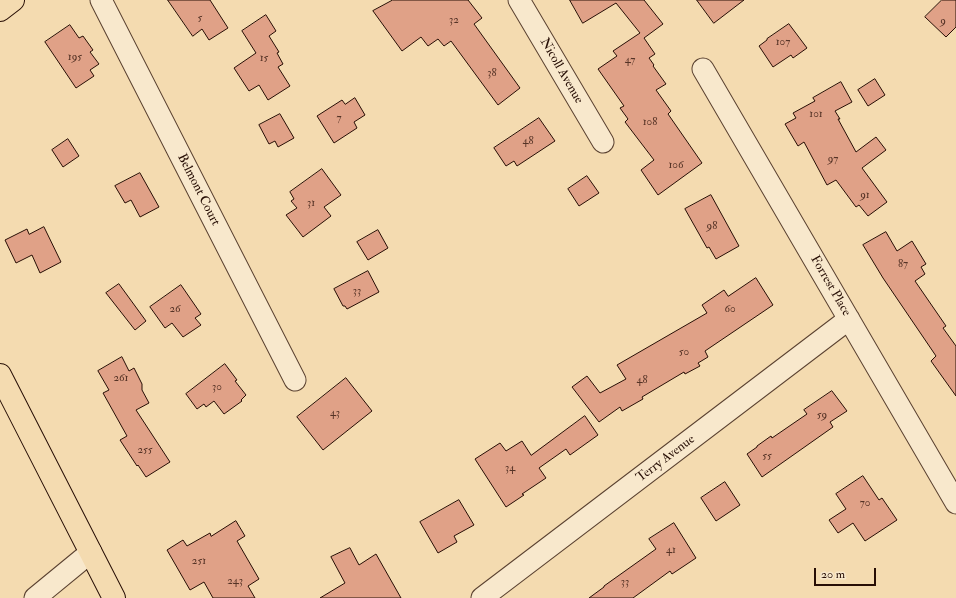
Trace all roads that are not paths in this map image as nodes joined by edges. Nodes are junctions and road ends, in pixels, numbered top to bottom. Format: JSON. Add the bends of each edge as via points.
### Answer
{"nodes":[{"id":1,"x":13,"y":0,"type":"edge"},
{"id":2,"x":101,"y":0,"type":"edge"},
{"id":3,"x":519,"y":0,"type":"edge"},
{"id":4,"x":0,"y":10,"type":"edge"},
{"id":5,"x":703,"y":69,"type":"dead end"},
{"id":6,"x":603,"y":142,"type":"dead end"},
{"id":7,"x":849,"y":319,"type":"junction"},
{"id":8,"x":0,"y":375,"type":"edge"},
{"id":9,"x":295,"y":380,"type":"dead end"},
{"id":10,"x":956,"y":503,"type":"edge"},
{"id":11,"x":91,"y":552,"type":"junction"},
{"id":12,"x":35,"y":598,"type":"edge"},
{"id":13,"x":114,"y":598,"type":"edge"},
{"id":14,"x":482,"y":598,"type":"edge"}],
"edges":[{"from":1,"to":4,"type":"main road"},
{"from":2,"to":9,"type":"street","name":"Belmont Court"},
{"from":3,"to":6,"type":"street","name":"Nicoll Avenue"},
{"from":5,"to":7,"type":"street","name":"Forrest Place"},
{"from":7,"to":10,"type":"street","name":"Forrest Place"},
{"from":7,"to":14,"type":"street","name":"Terry Avenue"},
{"from":8,"to":11,"type":"main road"},
{"from":11,"to":12,"type":"street"},
{"from":11,"to":13,"type":"main road"}]}
